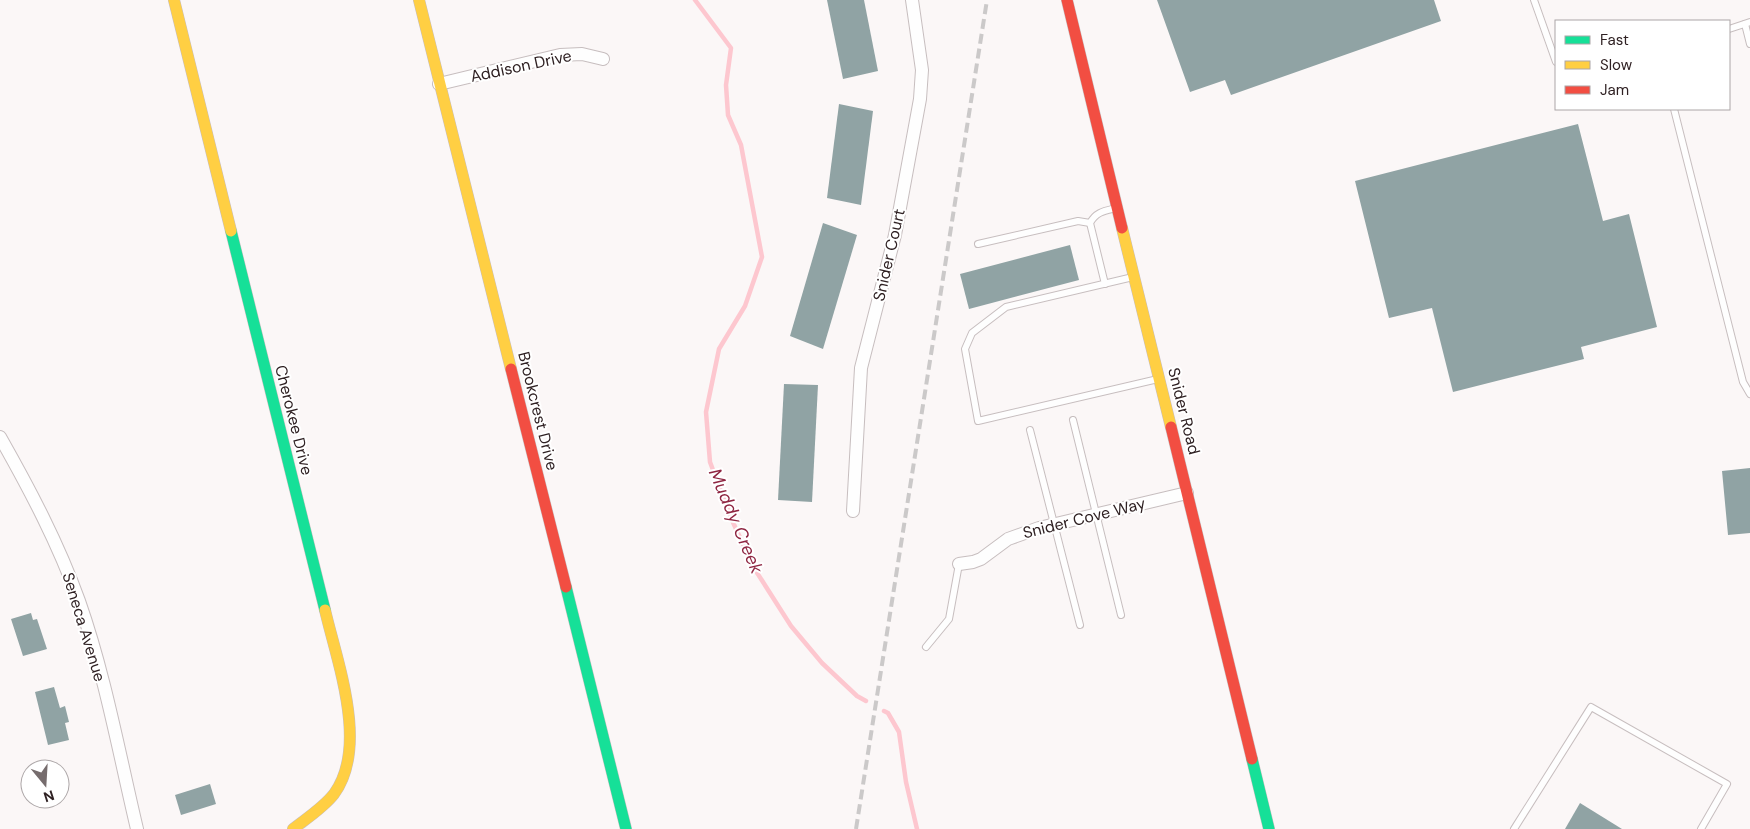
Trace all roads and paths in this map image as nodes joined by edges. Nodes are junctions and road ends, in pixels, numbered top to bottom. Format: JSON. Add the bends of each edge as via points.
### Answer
{"nodes":[{"id":1,"x":174,"y":0,"type":"edge"},
{"id":2,"x":419,"y":0,"type":"edge"},
{"id":3,"x":912,"y":0,"type":"edge"},
{"id":4,"x":1067,"y":0,"type":"edge"},
{"id":5,"x":1534,"y":0,"type":"edge"},
{"id":6,"x":1747,"y":23,"type":"edge"},
{"id":7,"x":1730,"y":29,"type":"edge"},
{"id":8,"x":1750,"y":44,"type":"edge"},
{"id":9,"x":603,"y":59,"type":"dead end"},
{"id":10,"x":1555,"y":59,"type":"edge"},
{"id":11,"x":439,"y":84,"type":"junction"},
{"id":12,"x":1674,"y":110,"type":"edge"},
{"id":13,"x":1118,"y":208,"type":"junction"},
{"id":14,"x":1090,"y":223,"type":"junction"},
{"id":15,"x":978,"y":244,"type":"dead end"},
{"id":16,"x":1134,"y":277,"type":"junction"},
{"id":17,"x":1104,"y":284,"type":"junction"},
{"id":18,"x":1159,"y":378,"type":"junction"},
{"id":19,"x":1750,"y":394,"type":"edge"},
{"id":20,"x":1073,"y":420,"type":"dead end"},
{"id":21,"x":1030,"y":430,"type":"dead end"},
{"id":22,"x":0,"y":437,"type":"edge"},
{"id":23,"x":1187,"y":493,"type":"junction"},
{"id":24,"x":853,"y":511,"type":"dead end"},
{"id":25,"x":1096,"y":514,"type":"junction"},
{"id":26,"x":1053,"y":525,"type":"junction"},
{"id":27,"x":958,"y":564,"type":"joint"},
{"id":28,"x":1121,"y":615,"type":"dead end"},
{"id":29,"x":1080,"y":625,"type":"dead end"},
{"id":30,"x":926,"y":647,"type":"dead end"},
{"id":31,"x":136,"y":829,"type":"edge"},
{"id":32,"x":293,"y":829,"type":"edge"},
{"id":33,"x":626,"y":829,"type":"edge"},
{"id":34,"x":1268,"y":829,"type":"edge"},
{"id":35,"x":1514,"y":829,"type":"edge"},
{"id":36,"x":1701,"y":829,"type":"edge"}],
"edges":[{"from":1,"to":32,"type":"street","name":"Cherokee Drive","via":[[346,697],[351,738],[344,776],[324,805]]},
{"from":2,"to":11,"type":"street","name":"Brookcrest Drive"},
{"from":3,"to":24,"type":"street","name":"Snider Court","via":[[922,70],[920,99],[895,235],[861,368]]},
{"from":4,"to":13,"type":"street","name":"Snider Road"},
{"from":5,"to":10,"type":"lane"},
{"from":6,"to":7,"type":"lane"},
{"from":6,"to":8,"type":"lane"},
{"from":9,"to":11,"type":"street","name":"Addison Drive","via":[[582,54],[560,56]]},
{"from":11,"to":33,"type":"street","name":"Brookcrest Drive"},
{"from":12,"to":19,"type":"lane","via":[[1744,382]]},
{"from":13,"to":14,"type":"lane","via":[[1100,212]]},
{"from":13,"to":16,"type":"street","name":"Snider Road"},
{"from":14,"to":15,"type":"lane","via":[[1078,221]]},
{"from":14,"to":17,"type":"lane"},
{"from":16,"to":17,"type":"lane"},
{"from":16,"to":18,"type":"street","name":"Snider Road"},
{"from":17,"to":18,"type":"lane","via":[[1006,307],[972,334],[964,349],[978,421]]},
{"from":18,"to":23,"type":"street","name":"Snider Road"},
{"from":20,"to":25,"type":"lane"},
{"from":21,"to":26,"type":"lane"},
{"from":22,"to":31,"type":"street","name":"Seneca Avenue","via":[[46,523],[79,600]]},
{"from":23,"to":25,"type":"street","name":"Snider Cove Way"},
{"from":23,"to":34,"type":"street","name":"Snider Road"},
{"from":25,"to":26,"type":"street","name":"Snider Cove Way"},
{"from":25,"to":28,"type":"lane"},
{"from":26,"to":27,"type":"street","name":"Snider Cove Way","via":[[998,544],[981,559]]},
{"from":26,"to":29,"type":"lane"},
{"from":27,"to":30,"type":"lane","via":[[948,619]]},
{"from":35,"to":36,"type":"lane","via":[[1591,708],[1727,784]]}]}
